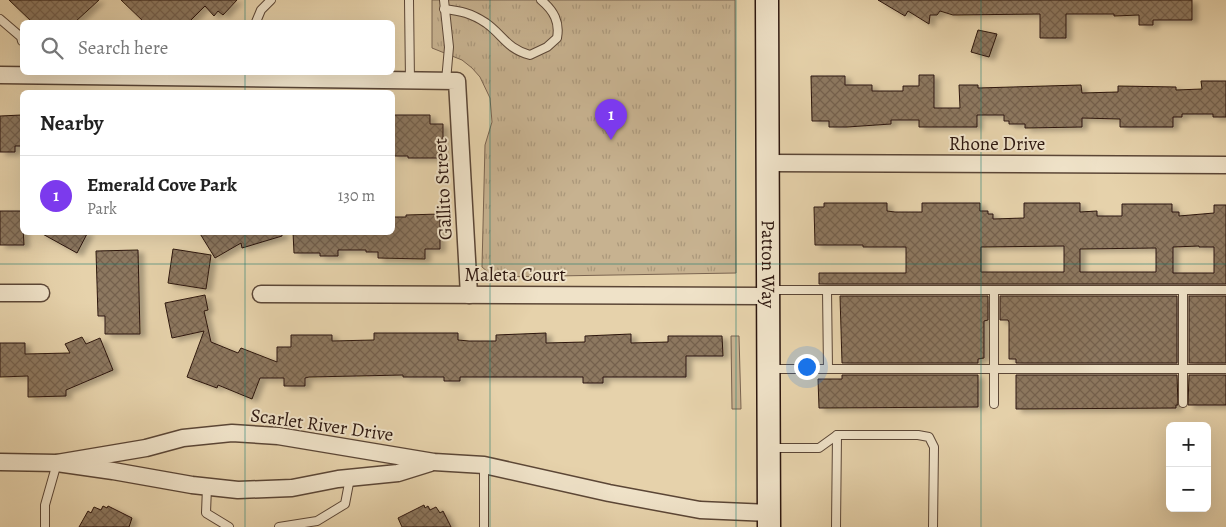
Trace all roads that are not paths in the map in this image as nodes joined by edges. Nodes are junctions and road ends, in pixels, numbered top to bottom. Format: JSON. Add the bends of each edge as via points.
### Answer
{"nodes":[{"id":1,"x":272,"y":0,"type":"edge"},
{"id":2,"x":409,"y":0,"type":"edge"},
{"id":3,"x":444,"y":0,"type":"edge"},
{"id":4,"x":541,"y":0,"type":"edge"},
{"id":5,"x":767,"y":0,"type":"edge"},
{"id":6,"x":444,"y":9,"type":"junction"},
{"id":7,"x":0,"y":19,"type":"edge"},
{"id":8,"x":257,"y":20,"type":"edge"},
{"id":9,"x":20,"y":35,"type":"edge"},
{"id":10,"x":20,"y":74,"type":"edge"},
{"id":11,"x":0,"y":75,"type":"edge"},
{"id":12,"x":252,"y":75,"type":"edge"},
{"id":13,"x":410,"y":81,"type":"junction"},
{"id":14,"x":452,"y":81,"type":"junction"},
{"id":15,"x":768,"y":163,"type":"junction"},
{"id":16,"x":1226,"y":165,"type":"edge"},
{"id":17,"x":827,"y":290,"type":"junction"},
{"id":18,"x":994,"y":290,"type":"junction"},
{"id":19,"x":1183,"y":290,"type":"junction"},
{"id":20,"x":1226,"y":290,"type":"edge"},
{"id":21,"x":0,"y":292,"type":"edge"},
{"id":22,"x":41,"y":293,"type":"dead end"},
{"id":23,"x":768,"y":293,"type":"junction"},
{"id":24,"x":261,"y":294,"type":"dead end"},
{"id":25,"x":469,"y":295,"type":"junction"},
{"id":26,"x":768,"y":369,"type":"junction"},
{"id":27,"x":828,"y":369,"type":"junction"},
{"id":28,"x":994,"y":369,"type":"junction"},
{"id":29,"x":1183,"y":369,"type":"junction"},
{"id":30,"x":1226,"y":369,"type":"edge"},
{"id":31,"x":1183,"y":403,"type":"dead end"},
{"id":32,"x":994,"y":404,"type":"dead end"},
{"id":33,"x":837,"y":435,"type":"junction"},
{"id":34,"x":769,"y":448,"type":"junction"},
{"id":35,"x":0,"y":462,"type":"edge"},
{"id":36,"x":434,"y":462,"type":"junction"},
{"id":37,"x":56,"y":463,"type":"junction"},
{"id":38,"x":484,"y":466,"type":"junction"},
{"id":39,"x":350,"y":478,"type":"junction"},
{"id":40,"x":207,"y":487,"type":"junction"},
{"id":41,"x":769,"y":520,"type":"edge"},
{"id":42,"x":45,"y":527,"type":"edge"},
{"id":43,"x":229,"y":527,"type":"edge"},
{"id":44,"x":280,"y":527,"type":"edge"},
{"id":45,"x":484,"y":527,"type":"edge"},
{"id":46,"x":836,"y":527,"type":"edge"},
{"id":47,"x":933,"y":527,"type":"edge"}],
"edges":[{"from":1,"to":8,"type":"lane","via":[[261,10]]},
{"from":2,"to":13,"type":"lane"},
{"from":3,"to":6,"type":"lane"},
{"from":4,"to":6,"type":"lane","via":[[555,16],[559,28],[557,38],[530,55],[509,46],[487,23],[466,11]]},
{"from":5,"to":15,"type":"street","name":"Patton Way"},
{"from":6,"to":14,"type":"lane"},
{"from":7,"to":9,"type":"lane"},
{"from":10,"to":11,"type":"street"},
{"from":12,"to":13,"type":"street"},
{"from":13,"to":14,"type":"street"},
{"from":14,"to":25,"type":"street","name":"Gallito Street"},
{"from":15,"to":16,"type":"street","name":"Rhone Drive"},
{"from":15,"to":23,"type":"street","name":"Patton Way"},
{"from":17,"to":18,"type":"lane"},
{"from":17,"to":23,"type":"lane"},
{"from":17,"to":27,"type":"lane"},
{"from":18,"to":19,"type":"lane"},
{"from":18,"to":28,"type":"lane"},
{"from":19,"to":20,"type":"lane"},
{"from":19,"to":29,"type":"lane"},
{"from":21,"to":22,"type":"street"},
{"from":23,"to":25,"type":"street","name":"Maleta Court"},
{"from":23,"to":26,"type":"street","name":"Patton Way"},
{"from":24,"to":25,"type":"street","name":"Maleta Court"},
{"from":26,"to":27,"type":"lane"},
{"from":26,"to":34,"type":"street","name":"Patton Way"},
{"from":27,"to":28,"type":"lane"},
{"from":28,"to":29,"type":"lane"},
{"from":28,"to":32,"type":"lane"},
{"from":29,"to":30,"type":"lane"},
{"from":29,"to":31,"type":"lane"},
{"from":33,"to":34,"type":"lane","via":[[819,448]]},
{"from":33,"to":46,"type":"lane"},
{"from":33,"to":47,"type":"lane","via":[[929,437],[934,447]]},
{"from":34,"to":41,"type":"street","name":"Patton Way"},
{"from":35,"to":37,"type":"street","name":"Scarlet River Drive"},
{"from":36,"to":37,"type":"street","name":"Scarlet River Drive","via":[[278,436],[232,433],[183,438],[146,448]]},
{"from":36,"to":38,"type":"street","name":"Scarlet River Drive"},
{"from":36,"to":39,"type":"street","name":"Scarlet River Drive","via":[[398,473]]},
{"from":37,"to":40,"type":"street","name":"Scarlet River Drive"},
{"from":37,"to":42,"type":"lane","via":[[45,505]]},
{"from":38,"to":41,"type":"street","name":"Scarlet River Drive","via":[[609,493]]},
{"from":38,"to":45,"type":"lane"},
{"from":39,"to":40,"type":"street","name":"Scarlet River Drive","via":[[292,488],[238,490]]},
{"from":39,"to":44,"type":"lane","via":[[345,504],[316,520]]},
{"from":40,"to":43,"type":"lane","via":[[206,513]]}]}
